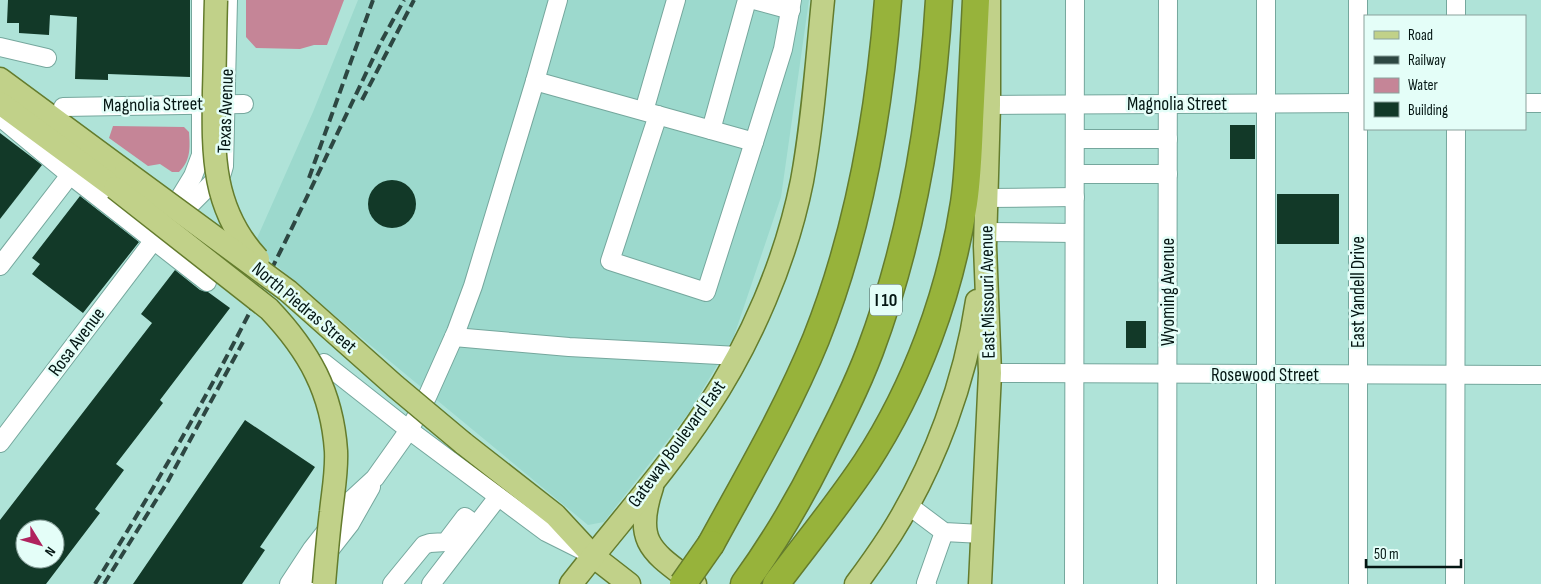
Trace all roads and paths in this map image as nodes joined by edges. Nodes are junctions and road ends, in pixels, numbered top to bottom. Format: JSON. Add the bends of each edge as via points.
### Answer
{"nodes":[{"id":1,"x":201,"y":0,"type":"edge"},
{"id":2,"x":216,"y":0,"type":"edge"},
{"id":3,"x":228,"y":0,"type":"edge"},
{"id":4,"x":558,"y":0,"type":"edge"},
{"id":5,"x":676,"y":0,"type":"edge"},
{"id":6,"x":747,"y":0,"type":"edge"},
{"id":7,"x":754,"y":0,"type":"edge"},
{"id":8,"x":823,"y":0,"type":"edge"},
{"id":9,"x":888,"y":0,"type":"edge"},
{"id":10,"x":939,"y":0,"type":"edge"},
{"id":11,"x":976,"y":0,"type":"edge"},
{"id":12,"x":989,"y":0,"type":"edge"},
{"id":13,"x":1075,"y":0,"type":"edge"},
{"id":14,"x":1168,"y":0,"type":"edge"},
{"id":15,"x":1266,"y":0,"type":"edge"},
{"id":16,"x":1358,"y":0,"type":"edge"},
{"id":17,"x":1456,"y":0,"type":"edge"},
{"id":18,"x":791,"y":5,"type":"edge"},
{"id":19,"x":1456,"y":15,"type":"edge"},
{"id":20,"x":0,"y":47,"type":"edge"},
{"id":21,"x":47,"y":58,"type":"dead end"},
{"id":22,"x":0,"y":79,"type":"edge"},
{"id":23,"x":534,"y":81,"type":"junction"},
{"id":24,"x":0,"y":103,"type":"edge"},
{"id":25,"x":1074,"y":103,"type":"junction"},
{"id":26,"x":1361,"y":103,"type":"edge"},
{"id":27,"x":1526,"y":103,"type":"edge"},
{"id":28,"x":1541,"y":103,"type":"edge"},
{"id":29,"x":226,"y":104,"type":"junction"},
{"id":30,"x":244,"y":104,"type":"dead end"},
{"id":31,"x":1266,"y":104,"type":"junction"},
{"id":32,"x":201,"y":105,"type":"junction"},
{"id":33,"x":989,"y":105,"type":"junction"},
{"id":34,"x":1168,"y":105,"type":"junction"},
{"id":35,"x":62,"y":107,"type":"dead end"},
{"id":36,"x":651,"y":113,"type":"junction"},
{"id":37,"x":0,"y":117,"type":"edge"},
{"id":38,"x":711,"y":130,"type":"junction"},
{"id":39,"x":1456,"y":130,"type":"edge"},
{"id":40,"x":1168,"y":138,"type":"junction"},
{"id":41,"x":1075,"y":139,"type":"junction"},
{"id":42,"x":754,"y":142,"type":"junction"},
{"id":43,"x":1075,"y":174,"type":"junction"},
{"id":44,"x":1168,"y":174,"type":"junction"},
{"id":45,"x":70,"y":175,"type":"junction"},
{"id":46,"x":120,"y":180,"type":"junction"},
{"id":47,"x":1075,"y":197,"type":"junction"},
{"id":48,"x":987,"y":198,"type":"junction"},
{"id":49,"x":1074,"y":233,"type":"junction"},
{"id":50,"x":986,"y":239,"type":"junction"},
{"id":51,"x":154,"y":240,"type":"junction"},
{"id":52,"x":0,"y":266,"type":"edge"},
{"id":53,"x":207,"y":282,"type":"dead end"},
{"id":54,"x":288,"y":291,"type":"junction"},
{"id":55,"x":454,"y":337,"type":"junction"},
{"id":56,"x":738,"y":356,"type":"junction"},
{"id":57,"x":324,"y":363,"type":"dead end"},
{"id":58,"x":990,"y":373,"type":"junction"},
{"id":59,"x":1075,"y":374,"type":"junction"},
{"id":60,"x":1168,"y":374,"type":"junction"},
{"id":61,"x":1265,"y":375,"type":"junction"},
{"id":62,"x":1456,"y":375,"type":"junction"},
{"id":63,"x":1541,"y":375,"type":"edge"},
{"id":64,"x":1358,"y":376,"type":"junction"},
{"id":65,"x":409,"y":430,"type":"junction"},
{"id":66,"x":0,"y":443,"type":"edge"},
{"id":67,"x":375,"y":478,"type":"junction"},
{"id":68,"x":654,"y":479,"type":"junction"},
{"id":69,"x":498,"y":497,"type":"junction"},
{"id":70,"x":908,"y":505,"type":"junction"},
{"id":71,"x":476,"y":525,"type":"junction"},
{"id":72,"x":944,"y":532,"type":"junction"},
{"id":73,"x":982,"y":534,"type":"junction"},
{"id":74,"x":593,"y":556,"type":"junction"},
{"id":75,"x":748,"y":578,"type":"edge"},
{"id":76,"x":927,"y":583,"type":"edge"},
{"id":77,"x":289,"y":584,"type":"edge"},
{"id":78,"x":304,"y":584,"type":"edge"},
{"id":79,"x":324,"y":584,"type":"edge"},
{"id":80,"x":392,"y":584,"type":"edge"},
{"id":81,"x":431,"y":584,"type":"edge"},
{"id":82,"x":571,"y":584,"type":"edge"},
{"id":83,"x":628,"y":584,"type":"edge"},
{"id":84,"x":683,"y":584,"type":"edge"},
{"id":85,"x":695,"y":584,"type":"edge"},
{"id":86,"x":776,"y":584,"type":"edge"},
{"id":87,"x":856,"y":584,"type":"edge"},
{"id":88,"x":980,"y":584,"type":"edge"},
{"id":89,"x":1074,"y":584,"type":"edge"},
{"id":90,"x":1167,"y":584,"type":"edge"},
{"id":91,"x":1266,"y":584,"type":"edge"},
{"id":92,"x":1358,"y":584,"type":"edge"},
{"id":93,"x":1455,"y":584,"type":"edge"}],
"edges":[{"from":1,"to":32,"type":"street","name":"Texas Avenue"},
{"from":2,"to":54,"type":"main road","bridge":true,"via":[[213,145],[219,183],[239,235]]},
{"from":3,"to":29,"type":"street","name":"Texas Avenue"},
{"from":4,"to":23,"type":"street"},
{"from":5,"to":36,"type":"street"},
{"from":6,"to":38,"type":"street"},
{"from":7,"to":18,"type":"street"},
{"from":8,"to":56,"type":"main road","name":"Gateway Boulevard East","via":[[802,181],[780,258]]},
{"from":9,"to":84,"type":"highway","bridge":true,"via":[[877,109],[863,182],[835,287],[793,390],[711,544]]},
{"from":10,"to":75,"type":"highway","number":"I 10","via":[[934,75],[914,201],[896,272],[870,351],[809,480]]},
{"from":11,"to":86,"type":"highway","via":[[964,203],[934,320],[904,394],[880,440],[835,507]]},
{"from":12,"to":33,"type":"main road","name":"East Missouri Avenue"},
{"from":13,"to":25,"type":"street"},
{"from":14,"to":34,"type":"street","name":"Wyoming Avenue"},
{"from":15,"to":31,"type":"street"},
{"from":16,"to":26,"type":"street","name":"East Yandell Drive"},
{"from":17,"to":19,"type":"street"},
{"from":18,"to":42,"type":"street","via":[[783,49]]},
{"from":20,"to":21,"type":"street"},
{"from":22,"to":46,"type":"main road","name":"North Piedras Street"},
{"from":23,"to":36,"type":"street"},
{"from":23,"to":55,"type":"street","via":[[473,286]]},
{"from":24,"to":46,"type":"main road","name":"North Piedras Street"},
{"from":25,"to":33,"type":"street","name":"Magnolia Street"},
{"from":25,"to":34,"type":"street","name":"Magnolia Street"},
{"from":25,"to":41,"type":"street"},
{"from":26,"to":31,"type":"street","name":"Magnolia Street"},
{"from":26,"to":64,"type":"street","name":"East Yandell Drive"},
{"from":27,"to":28,"type":"street"},
{"from":29,"to":30,"type":"street","name":"Magnolia Street"},
{"from":29,"to":32,"type":"street","name":"Magnolia Street"},
{"from":29,"to":51,"type":"street","name":"Texas Avenue","via":[[222,173]]},
{"from":31,"to":34,"type":"street","name":"Magnolia Street"},
{"from":31,"to":61,"type":"street"},
{"from":32,"to":35,"type":"street","name":"Magnolia Street"},
{"from":32,"to":51,"type":"street","name":"Texas Avenue","via":[[200,161]]},
{"from":33,"to":48,"type":"main road","name":"East Missouri Avenue"},
{"from":34,"to":40,"type":"street","name":"Wyoming Avenue"},
{"from":36,"to":38,"type":"street"},
{"from":36,"to":42,"type":"street","via":[[610,262],[706,292]]},
{"from":37,"to":45,"type":"street"},
{"from":38,"to":42,"type":"street"},
{"from":39,"to":62,"type":"street"},
{"from":40,"to":41,"type":"street"},
{"from":40,"to":44,"type":"street","name":"Wyoming Avenue"},
{"from":41,"to":43,"type":"street"},
{"from":43,"to":44,"type":"street"},
{"from":43,"to":47,"type":"street"},
{"from":44,"to":60,"type":"street","name":"Wyoming Avenue"},
{"from":45,"to":51,"type":"street"},
{"from":45,"to":52,"type":"street"},
{"from":46,"to":54,"type":"main road","name":"North Piedras Street","bridge":true},
{"from":46,"to":79,"type":"main road","name":"North Piedras Street","bridge":true,"via":[[269,309],[305,352],[327,402],[336,452]]},
{"from":47,"to":48,"type":"street"},
{"from":47,"to":49,"type":"street"},
{"from":48,"to":50,"type":"main road","name":"East Missouri Avenue"},
{"from":49,"to":50,"type":"street"},
{"from":49,"to":59,"type":"street"},
{"from":50,"to":58,"type":"main road","name":"East Missouri Avenue"},
{"from":50,"to":70,"type":"main road","via":[[971,336],[956,392]]},
{"from":51,"to":53,"type":"street"},
{"from":51,"to":66,"type":"street","name":"Rosa Avenue"},
{"from":54,"to":74,"type":"main road","name":"North Piedras Street","bridge":true,"via":[[395,386],[555,515]]},
{"from":55,"to":56,"type":"street"},
{"from":55,"to":65,"type":"street"},
{"from":56,"to":68,"type":"main road","name":"Gateway Boulevard East","via":[[706,410]]},
{"from":57,"to":65,"type":"street","name":"North Piedras Street"},
{"from":58,"to":59,"type":"street","name":"Rosewood Street"},
{"from":58,"to":73,"type":"main road","name":"East Missouri Avenue"},
{"from":59,"to":60,"type":"street","name":"Rosewood Street"},
{"from":59,"to":89,"type":"street"},
{"from":60,"to":61,"type":"street","name":"Rosewood Street"},
{"from":60,"to":90,"type":"street","name":"Wyoming Avenue"},
{"from":61,"to":64,"type":"street","name":"Rosewood Street"},
{"from":61,"to":91,"type":"street"},
{"from":62,"to":63,"type":"street","name":"Rosewood Street"},
{"from":62,"to":64,"type":"street","name":"Rosewood Street"},
{"from":62,"to":93,"type":"street"},
{"from":64,"to":92,"type":"street","name":"East Yandell Drive"},
{"from":65,"to":67,"type":"street"},
{"from":65,"to":69,"type":"street","name":"North Piedras Street"},
{"from":67,"to":77,"type":"street","via":[[349,502]]},
{"from":67,"to":78,"type":"street","via":[[359,510]]},
{"from":68,"to":74,"type":"main road","name":"Gateway Boulevard East"},
{"from":68,"to":85,"type":"main road","via":[[644,516],[646,539],[660,557]]},
{"from":69,"to":71,"type":"street"},
{"from":69,"to":74,"type":"street","name":"North Piedras Street","via":[[546,532]]},
{"from":70,"to":72,"type":"street"},
{"from":70,"to":87,"type":"main road"},
{"from":71,"to":80,"type":"street","via":[[465,517],[446,542],[424,545]]},
{"from":71,"to":81,"type":"street"},
{"from":72,"to":73,"type":"street"},
{"from":72,"to":76,"type":"street"},
{"from":73,"to":88,"type":"main road","name":"East Missouri Avenue"},
{"from":74,"to":82,"type":"main road","name":"Gateway Boulevard East"},
{"from":74,"to":83,"type":"main road","name":"North Piedras Street"}]}
